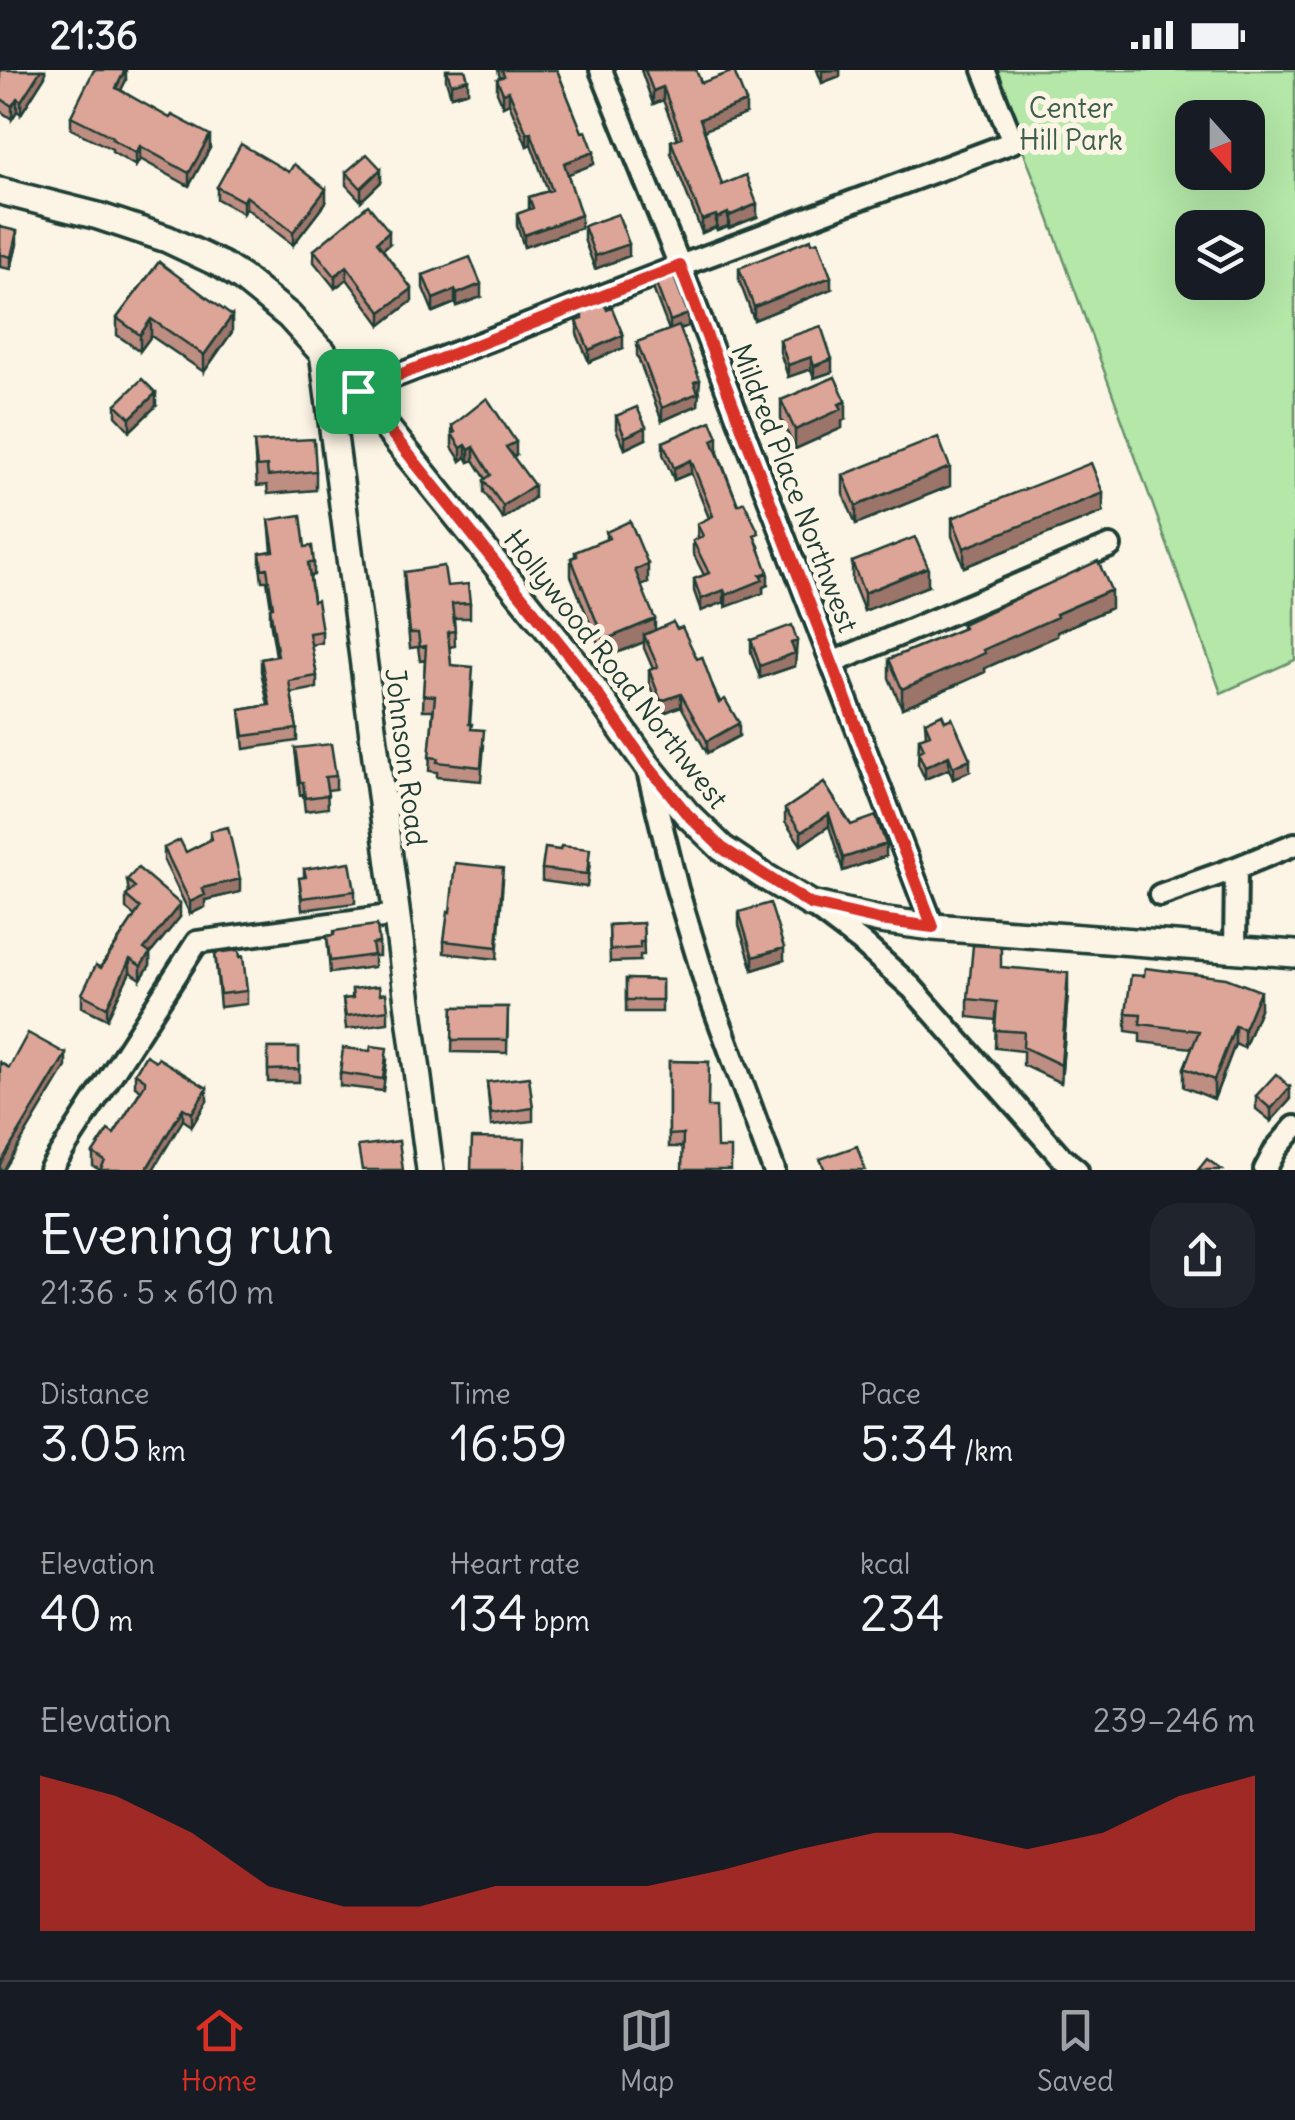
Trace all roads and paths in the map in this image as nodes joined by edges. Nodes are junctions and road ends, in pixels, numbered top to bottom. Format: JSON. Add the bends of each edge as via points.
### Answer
{"nodes":[{"id":1,"x":601,"y":70,"type":"edge"},
{"id":2,"x":984,"y":70,"type":"edge"},
{"id":3,"x":0,"y":191,"type":"edge"},
{"id":4,"x":680,"y":266,"type":"junction"},
{"id":5,"x":323,"y":352,"type":"junction"},
{"id":6,"x":358,"y":391,"type":"junction"},
{"id":7,"x":1110,"y":546,"type":"dead end"},
{"id":8,"x":832,"y":663,"type":"junction"},
{"id":9,"x":647,"y":765,"type":"junction"},
{"id":10,"x":1295,"y":844,"type":"edge"},
{"id":11,"x":1236,"y":868,"type":"junction"},
{"id":12,"x":1160,"y":895,"type":"dead end"},
{"id":13,"x":810,"y":904,"type":"junction"},
{"id":14,"x":397,"y":915,"type":"junction"},
{"id":15,"x":933,"y":927,"type":"junction"},
{"id":16,"x":1234,"y":949,"type":"junction"},
{"id":17,"x":1295,"y":954,"type":"edge"},
{"id":18,"x":1295,"y":1127,"type":"edge"},
{"id":19,"x":50,"y":1170,"type":"edge"},
{"id":20,"x":430,"y":1170,"type":"edge"},
{"id":21,"x":774,"y":1170,"type":"edge"},
{"id":22,"x":1077,"y":1170,"type":"edge"},
{"id":23,"x":1265,"y":1170,"type":"edge"}],
"edges":[{"from":1,"to":4,"type":"street","name":"Mildred Place Northwest"},
{"from":2,"to":4,"type":"street","via":[[1013,142]]},
{"from":3,"to":5,"type":"street","name":"Hollywood Road Northwest","via":[[167,238],[222,264]]},
{"from":4,"to":6,"type":"street"},
{"from":4,"to":8,"type":"street","name":"Mildred Place Northwest"},
{"from":5,"to":6,"type":"street","name":"Hollywood Road Northwest"},
{"from":5,"to":14,"type":"street","name":"Johnson Road"},
{"from":6,"to":9,"type":"street","name":"Hollywood Road Northwest","via":[[576,664]]},
{"from":7,"to":8,"type":"street"},
{"from":8,"to":15,"type":"street","name":"Mildred Place Northwest"},
{"from":9,"to":13,"type":"street","name":"Hollywood Road Northwest","via":[[722,848]]},
{"from":9,"to":21,"type":"street","via":[[707,988]]},
{"from":10,"to":11,"type":"street"},
{"from":11,"to":12,"type":"street"},
{"from":11,"to":16,"type":"street"},
{"from":13,"to":15,"type":"street","name":"Hollywood Road Northwest"},
{"from":13,"to":22,"type":"street","via":[[912,988]]},
{"from":14,"to":19,"type":"street","via":[[197,942]]},
{"from":14,"to":20,"type":"street","name":"Johnson Road"},
{"from":15,"to":16,"type":"street","name":"Hollywood Road Northwest"},
{"from":16,"to":17,"type":"street","name":"Hollywood Road Northwest"},
{"from":18,"to":23,"type":"street"}]}
